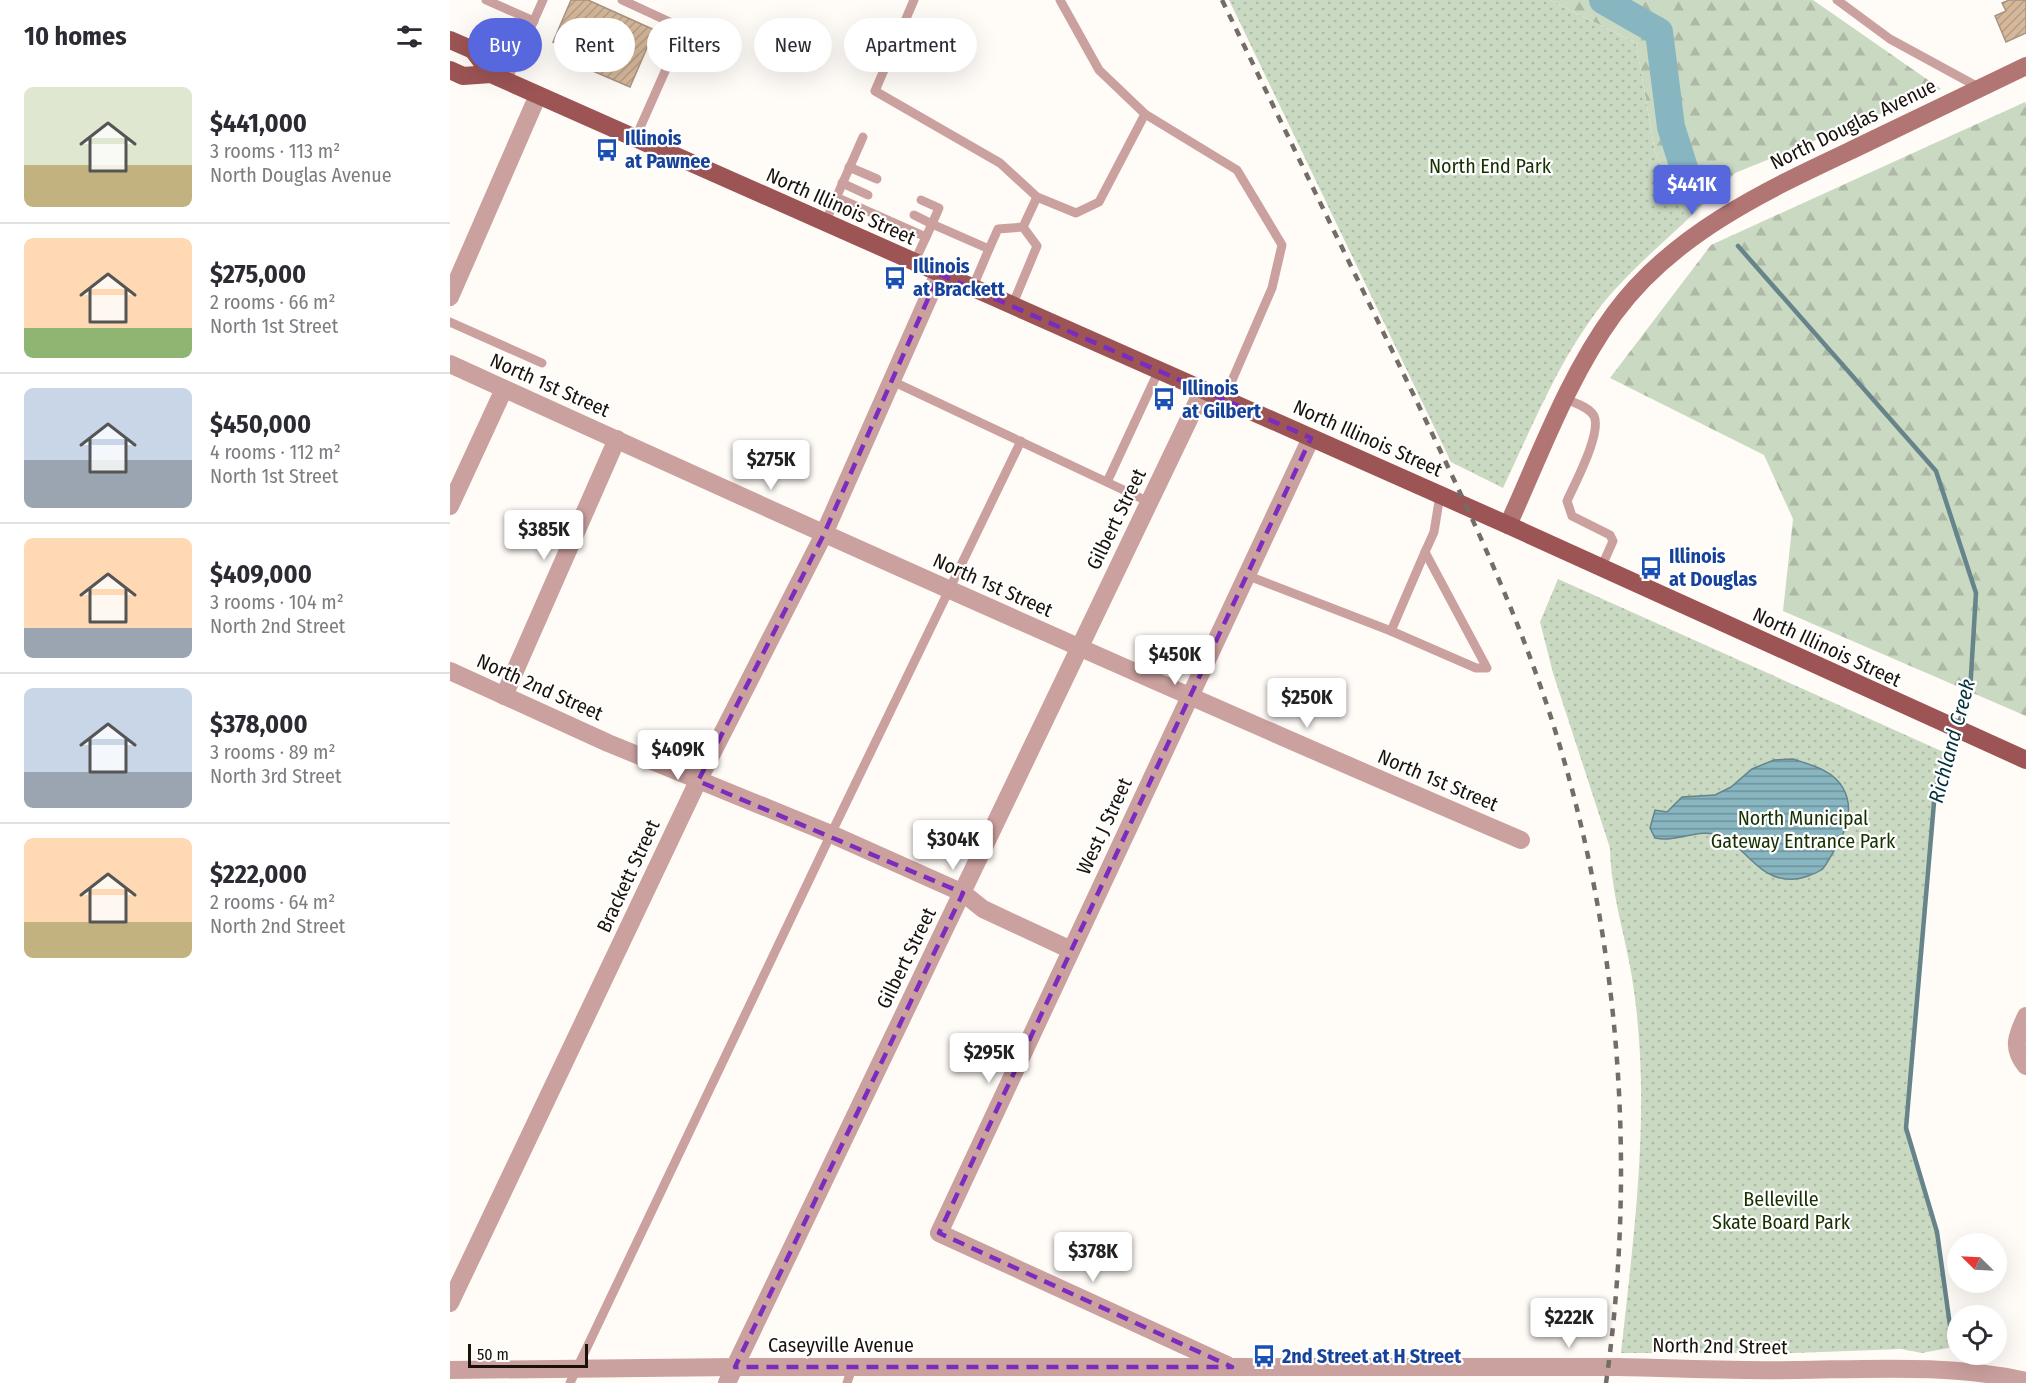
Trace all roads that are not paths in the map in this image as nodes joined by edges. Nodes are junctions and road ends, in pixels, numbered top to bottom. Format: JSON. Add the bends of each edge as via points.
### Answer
{"nodes":[{"id":1,"x":486,"y":0,"type":"edge"},
{"id":2,"x":543,"y":0,"type":"edge"},
{"id":3,"x":622,"y":0,"type":"edge"},
{"id":4,"x":914,"y":0,"type":"edge"},
{"id":5,"x":1060,"y":0,"type":"edge"},
{"id":6,"x":1837,"y":0,"type":"edge"},
{"id":7,"x":527,"y":18,"type":"edge"},
{"id":8,"x":535,"y":18,"type":"edge"},
{"id":9,"x":450,"y":40,"type":"edge"},
{"id":10,"x":2026,"y":66,"type":"edge"},
{"id":11,"x":450,"y":70,"type":"edge"},
{"id":12,"x":503,"y":72,"type":"edge"},
{"id":13,"x":499,"y":78,"type":"junction"},
{"id":14,"x":1980,"y":88,"type":"junction"},
{"id":15,"x":538,"y":95,"type":"junction"},
{"id":16,"x":1145,"y":114,"type":"junction"},
{"id":17,"x":863,"y":137,"type":"dead end"},
{"id":18,"x":635,"y":139,"type":"junction"},
{"id":19,"x":849,"y":167,"type":"junction"},
{"id":20,"x":877,"y":180,"type":"dead end"},
{"id":21,"x":843,"y":183,"type":"junction"},
{"id":22,"x":868,"y":195,"type":"dead end"},
{"id":23,"x":836,"y":197,"type":"junction"},
{"id":24,"x":1037,"y":197,"type":"junction"},
{"id":25,"x":921,"y":200,"type":"dead end"},
{"id":26,"x":914,"y":216,"type":"dead end"},
{"id":27,"x":825,"y":223,"type":"junction"},
{"id":28,"x":932,"y":224,"type":"junction"},
{"id":29,"x":1023,"y":227,"type":"junction"},
{"id":30,"x":926,"y":237,"type":"junction"},
{"id":31,"x":989,"y":249,"type":"junction"},
{"id":32,"x":914,"y":263,"type":"junction"},
{"id":33,"x":939,"y":274,"type":"junction"},
{"id":34,"x":972,"y":289,"type":"junction"},
{"id":35,"x":450,"y":297,"type":"edge"},
{"id":36,"x":1012,"y":306,"type":"junction"},
{"id":37,"x":450,"y":322,"type":"edge"},
{"id":38,"x":542,"y":363,"type":"dead end"},
{"id":39,"x":450,"y":364,"type":"edge"},
{"id":40,"x":1159,"y":370,"type":"junction"},
{"id":41,"x":892,"y":381,"type":"junction"},
{"id":42,"x":504,"y":389,"type":"junction"},
{"id":43,"x":1203,"y":390,"type":"junction"},
{"id":44,"x":1224,"y":399,"type":"junction"},
{"id":45,"x":1566,"y":399,"type":"junction"},
{"id":46,"x":1311,"y":438,"type":"junction"},
{"id":47,"x":618,"y":440,"type":"junction"},
{"id":48,"x":1021,"y":441,"type":"junction"},
{"id":49,"x":1107,"y":482,"type":"junction"},
{"id":50,"x":1440,"y":495,"type":"junction"},
{"id":51,"x":1149,"y":502,"type":"junction"},
{"id":52,"x":450,"y":506,"type":"edge"},
{"id":53,"x":1508,"y":525,"type":"junction"},
{"id":54,"x":823,"y":536,"type":"junction"},
{"id":55,"x":1425,"y":552,"type":"junction"},
{"id":56,"x":1601,"y":568,"type":"junction"},
{"id":57,"x":1246,"y":575,"type":"junction"},
{"id":58,"x":949,"y":591,"type":"junction"},
{"id":59,"x":1391,"y":631,"type":"junction"},
{"id":60,"x":1079,"y":648,"type":"junction"},
{"id":61,"x":450,"y":671,"type":"edge"},
{"id":62,"x":504,"y":696,"type":"junction"},
{"id":63,"x":1189,"y":698,"type":"junction"},
{"id":64,"x":2025,"y":760,"type":"edge"},
{"id":65,"x":698,"y":781,"type":"junction"},
{"id":66,"x":831,"y":834,"type":"junction"},
{"id":67,"x":1521,"y":840,"type":"dead end"},
{"id":68,"x":963,"y":893,"type":"junction"},
{"id":69,"x":1071,"y":950,"type":"junction"},
{"id":70,"x":2026,"y":1016,"type":"edge"},
{"id":71,"x":2022,"y":1062,"type":"edge"},
{"id":72,"x":450,"y":1303,"type":"edge"},
{"id":73,"x":450,"y":1370,"type":"edge"},
{"id":74,"x":731,"y":1375,"type":"edge"},
{"id":75,"x":976,"y":1375,"type":"edge"},
{"id":76,"x":1228,"y":1375,"type":"edge"},
{"id":77,"x":573,"y":1376,"type":"edge"},
{"id":78,"x":849,"y":1376,"type":"edge"},
{"id":79,"x":2026,"y":1381,"type":"edge"}],
"edges":[{"from":1,"to":7,"type":"lane"},
{"from":2,"to":8,"type":"lane"},
{"from":3,"to":18,"type":"lane","via":[[677,29],[678,42]]},
{"from":4,"to":24,"type":"lane","via":[[875,91],[1000,163]]},
{"from":5,"to":16,"type":"lane","via":[[1099,70]]},
{"from":6,"to":14,"type":"lane","via":[[1890,39]]},
{"from":9,"to":13,"type":"main road","name":"North Illinois Street","via":[[473,50]]},
{"from":10,"to":14,"type":"street","name":"North Douglas Avenue"},
{"from":11,"to":13,"type":"main road","name":"North Illinois Street","via":[[463,76]]},
{"from":12,"to":13,"type":"lane"},
{"from":13,"to":15,"type":"main road","name":"North Illinois Street"},
{"from":14,"to":45,"type":"street","name":"North Douglas Avenue","via":[[1752,198],[1704,230],[1658,267],[1613,315]]},
{"from":15,"to":18,"type":"main road","name":"North Illinois Street"},
{"from":15,"to":35,"type":"street"},
{"from":16,"to":24,"type":"lane","via":[[1099,202],[1076,213]]},
{"from":16,"to":44,"type":"lane","via":[[1237,170],[1282,245],[1272,288]]},
{"from":17,"to":19,"type":"lane"},
{"from":18,"to":27,"type":"main road","name":"North Illinois Street"},
{"from":19,"to":20,"type":"lane"},
{"from":19,"to":21,"type":"lane"},
{"from":21,"to":22,"type":"lane"},
{"from":21,"to":23,"type":"lane"},
{"from":23,"to":27,"type":"lane"},
{"from":23,"to":30,"type":"lane"},
{"from":24,"to":29,"type":"lane"},
{"from":25,"to":28,"type":"lane","via":[[939,208]]},
{"from":26,"to":28,"type":"lane"},
{"from":27,"to":32,"type":"main road","name":"North Illinois Street"},
{"from":28,"to":30,"type":"lane"},
{"from":28,"to":31,"type":"lane"},
{"from":29,"to":31,"type":"lane","via":[[998,229]]},
{"from":29,"to":36,"type":"lane","via":[[1037,246]]},
{"from":30,"to":32,"type":"lane"},
{"from":31,"to":34,"type":"lane"},
{"from":32,"to":33,"type":"main road","name":"North Illinois Street"},
{"from":33,"to":34,"type":"main road","name":"North Illinois Street"},
{"from":33,"to":41,"type":"street","name":"Brackett Street"},
{"from":34,"to":36,"type":"main road","name":"North Illinois Street"},
{"from":36,"to":40,"type":"main road","name":"North Illinois Street"},
{"from":37,"to":38,"type":"lane"},
{"from":39,"to":42,"type":"street","name":"North 1st Street"},
{"from":40,"to":43,"type":"main road","name":"North Illinois Street"},
{"from":40,"to":49,"type":"lane"},
{"from":41,"to":48,"type":"lane"},
{"from":41,"to":54,"type":"street","name":"Brackett Street"},
{"from":42,"to":47,"type":"street","name":"North 1st Street"},
{"from":42,"to":52,"type":"street"},
{"from":43,"to":44,"type":"main road","name":"North Illinois Street"},
{"from":43,"to":51,"type":"street","name":"Gilbert Street"},
{"from":44,"to":46,"type":"main road","name":"North Illinois Street"},
{"from":45,"to":53,"type":"street","name":"North Douglas Avenue"},
{"from":45,"to":56,"type":"lane","via":[[1594,416],[1597,430],[1567,501],[1572,516],[1610,535],[1613,541]]},
{"from":46,"to":50,"type":"main road","name":"North Illinois Street"},
{"from":46,"to":57,"type":"street","name":"West J Street"},
{"from":47,"to":54,"type":"street","name":"North 1st Street"},
{"from":47,"to":62,"type":"street"},
{"from":48,"to":49,"type":"lane"},
{"from":48,"to":58,"type":"lane"},
{"from":49,"to":51,"type":"lane"},
{"from":50,"to":53,"type":"main road","name":"North Illinois Street"},
{"from":50,"to":55,"type":"lane","via":[[1434,532]]},
{"from":51,"to":60,"type":"street","name":"Gilbert Street"},
{"from":53,"to":56,"type":"main road","name":"North Illinois Street"},
{"from":54,"to":58,"type":"street","name":"North 1st Street"},
{"from":54,"to":65,"type":"street","name":"Brackett Street"},
{"from":55,"to":59,"type":"lane"},
{"from":55,"to":59,"type":"lane","via":[[1487,668],[1476,668]]},
{"from":56,"to":64,"type":"main road","name":"North Illinois Street"},
{"from":57,"to":59,"type":"lane"},
{"from":57,"to":63,"type":"street","name":"West J Street"},
{"from":58,"to":60,"type":"street","name":"North 1st Street"},
{"from":58,"to":66,"type":"lane"},
{"from":60,"to":63,"type":"street","name":"North 1st Street"},
{"from":60,"to":68,"type":"street","name":"Gilbert Street"},
{"from":61,"to":62,"type":"street","name":"North 2nd Street"},
{"from":62,"to":65,"type":"street","name":"North 2nd Street"},
{"from":63,"to":67,"type":"street","name":"North 1st Street"},
{"from":63,"to":69,"type":"street","name":"West J Street"},
{"from":65,"to":66,"type":"street","name":"North 2nd Street"},
{"from":65,"to":72,"type":"street","name":"Brackett Street"},
{"from":66,"to":68,"type":"street","name":"North 2nd Street"},
{"from":66,"to":77,"type":"lane"},
{"from":68,"to":69,"type":"street","name":"North 2nd Street","via":[[983,909]]},
{"from":68,"to":74,"type":"street","name":"Gilbert Street"},
{"from":69,"to":76,"type":"street","name":"West J Street","via":[[939,1233]]},
{"from":70,"to":71,"type":"street","via":[[2016,1047]]},
{"from":73,"to":77,"type":"street","name":"Caseyville Avenue"},
{"from":74,"to":77,"type":"street","name":"Caseyville Avenue"},
{"from":74,"to":78,"type":"street","name":"Caseyville Avenue"},
{"from":75,"to":76,"type":"street","name":"Caseyville Avenue"},
{"from":75,"to":78,"type":"street","name":"Caseyville Avenue"},
{"from":76,"to":79,"type":"street","name":"North 2nd Street","via":[[1618,1366],[1747,1371],[1906,1369],[1984,1372]]}]}
